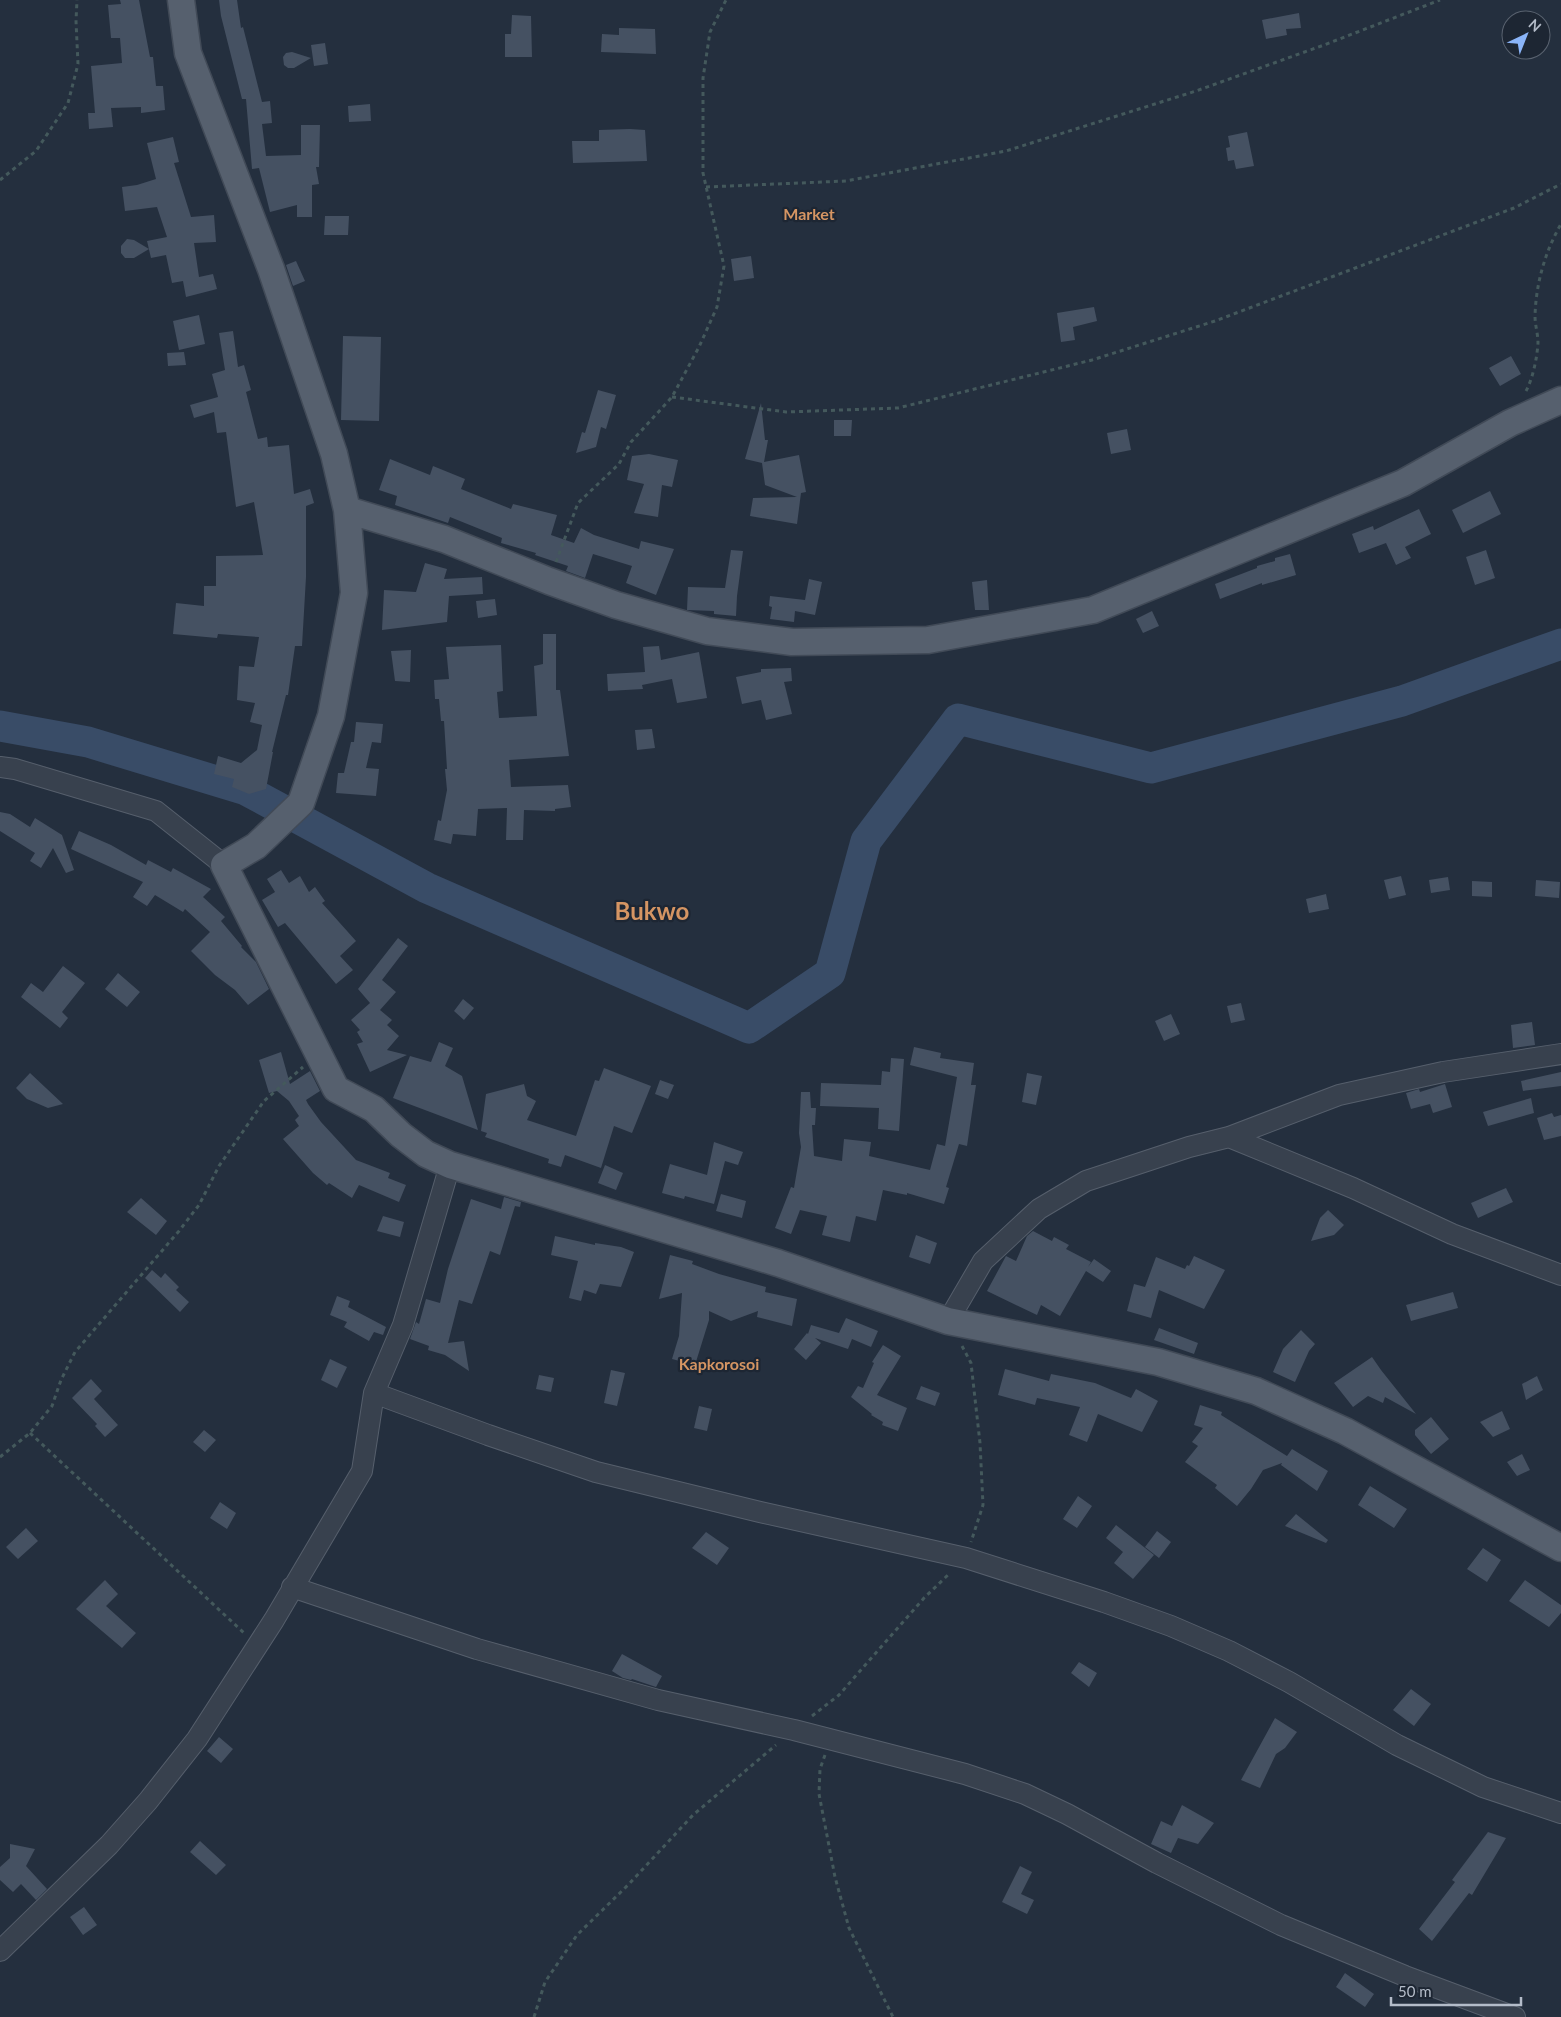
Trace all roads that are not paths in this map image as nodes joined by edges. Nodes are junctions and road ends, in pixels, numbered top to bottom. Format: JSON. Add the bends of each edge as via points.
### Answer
{"nodes":[{"id":1,"x":181,"y":0,"type":"edge"},
{"id":2,"x":1561,"y":400,"type":"edge"},
{"id":3,"x":347,"y":510,"type":"junction"},
{"id":4,"x":0,"y":767,"type":"edge"},
{"id":5,"x":224,"y":865,"type":"junction"},
{"id":6,"x":1561,"y":1054,"type":"edge"},
{"id":7,"x":1228,"y":1137,"type":"junction"},
{"id":8,"x":450,"y":1165,"type":"junction"},
{"id":9,"x":1560,"y":1274,"type":"edge"},
{"id":10,"x":948,"y":1321,"type":"junction"},
{"id":11,"x":374,"y":1393,"type":"junction"},
{"id":12,"x":1561,"y":1548,"type":"edge"},
{"id":13,"x":292,"y":1587,"type":"junction"},
{"id":14,"x":1561,"y":1813,"type":"edge"},
{"id":15,"x":0,"y":1951,"type":"edge"},
{"id":16,"x":1515,"y":2017,"type":"edge"}],
"edges":[{"from":1,"to":3,"type":"main road","via":[[188,53],[274,278],[334,454]]},
{"from":2,"to":3,"type":"main road","via":[[1510,423],[1403,484],[1093,610],[928,640],[792,642],[707,631],[616,605],[444,539]]},
{"from":3,"to":5,"type":"main road","via":[[354,593],[331,716],[301,803],[256,846]]},
{"from":4,"to":5,"type":"street","via":[[156,811]]},
{"from":5,"to":8,"type":"main road","via":[[336,1089],[374,1109],[426,1154]]},
{"from":6,"to":7,"type":"street","via":[[1443,1072],[1339,1095]]},
{"from":7,"to":9,"type":"street","via":[[1353,1188],[1452,1234]]},
{"from":7,"to":10,"type":"street","via":[[1086,1181],[1039,1209],[983,1261]]},
{"from":8,"to":10,"type":"main road","via":[[778,1264]]},
{"from":8,"to":11,"type":"street","via":[[403,1325]]},
{"from":10,"to":12,"type":"main road","via":[[1158,1362],[1256,1391],[1345,1431]]},
{"from":11,"to":13,"type":"street","via":[[362,1471]]},
{"from":11,"to":14,"type":"street","via":[[596,1472],[966,1558],[1171,1626],[1289,1682],[1437,1766],[1482,1787]]},
{"from":13,"to":15,"type":"street","via":[[197,1739],[148,1801],[110,1845]]},
{"from":13,"to":16,"type":"street","via":[[478,1649],[658,1700],[794,1730],[965,1774],[1025,1794],[1281,1925]]}]}
